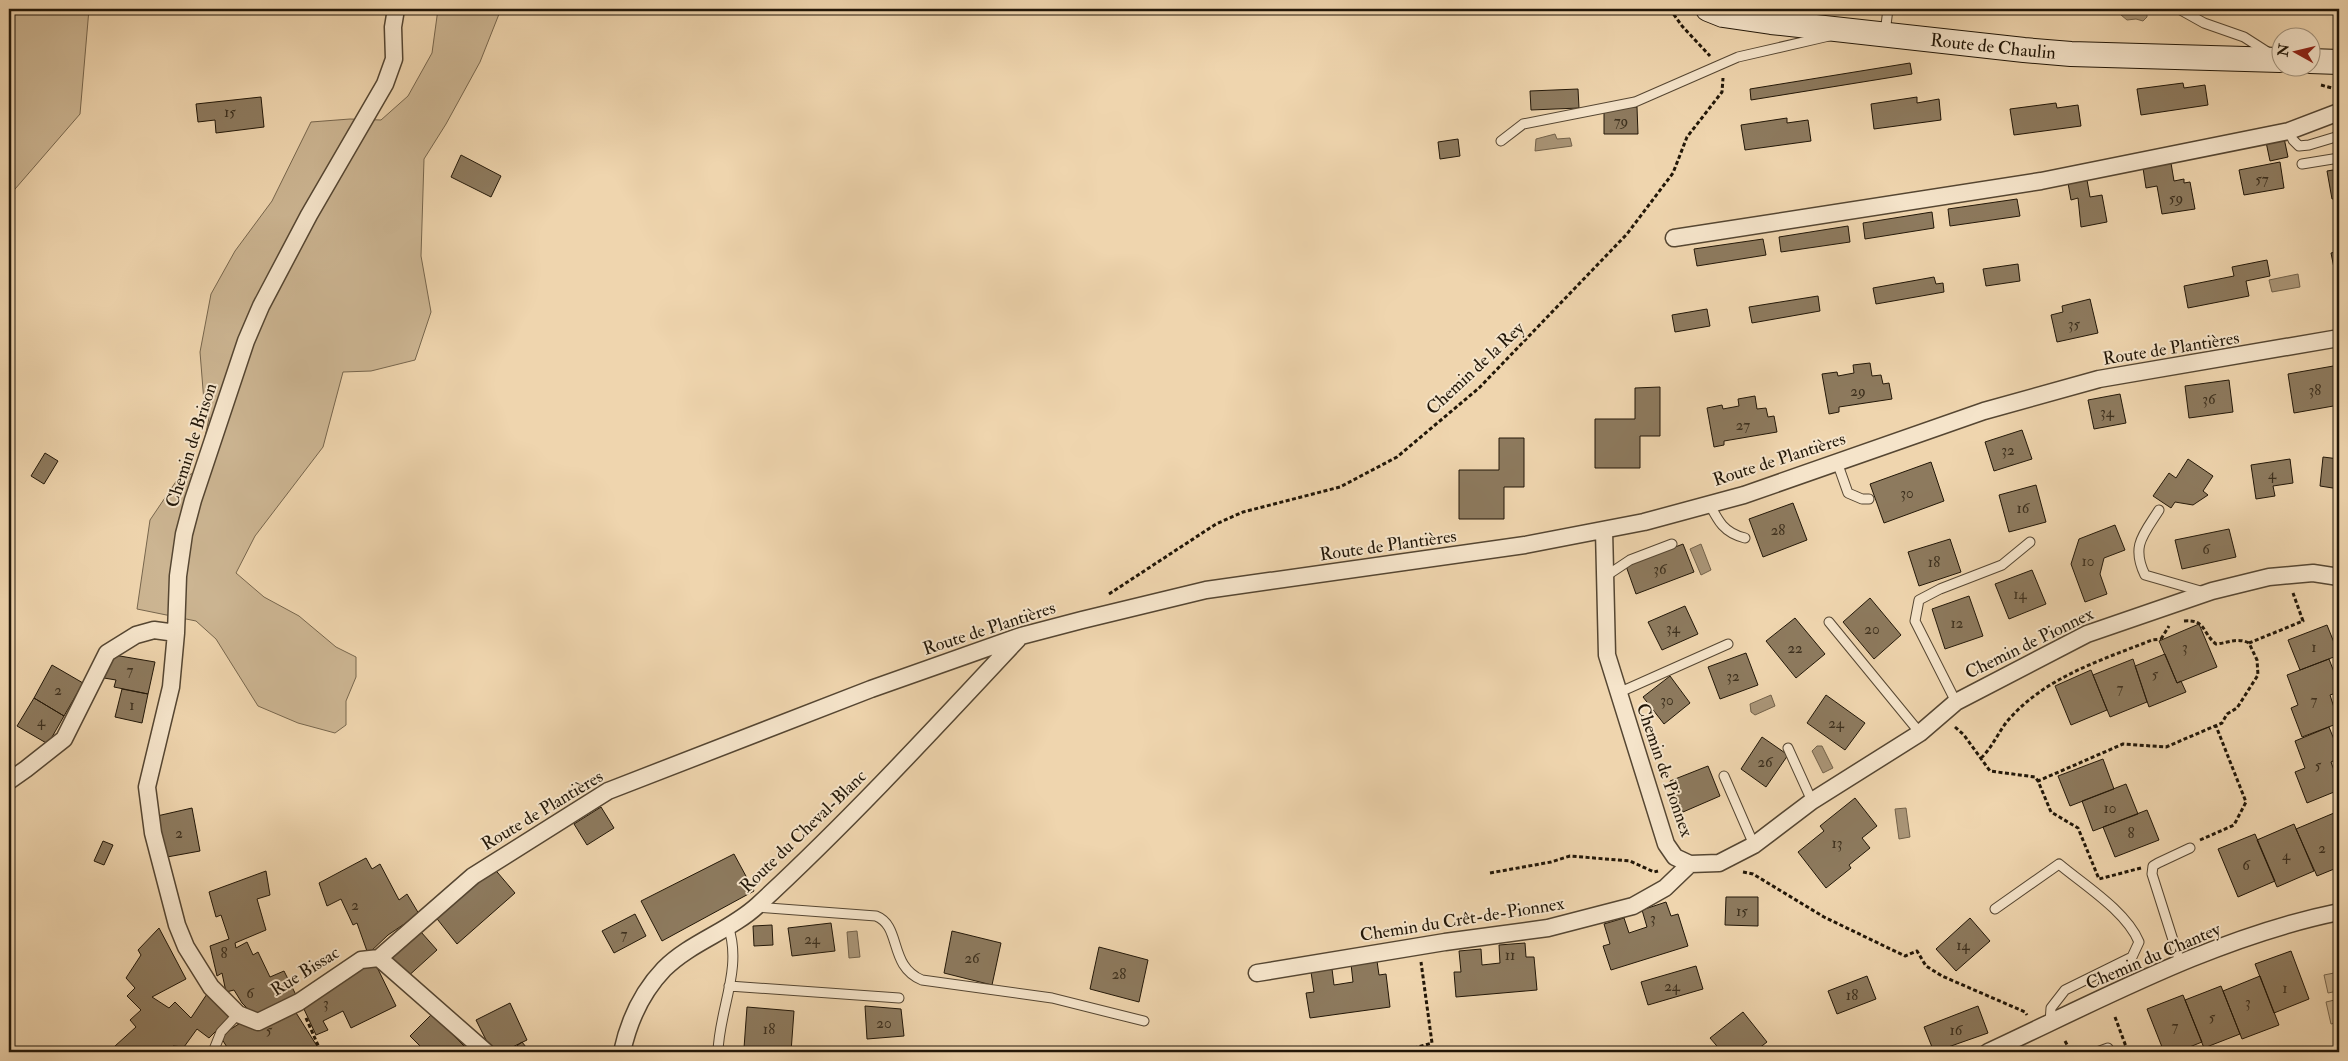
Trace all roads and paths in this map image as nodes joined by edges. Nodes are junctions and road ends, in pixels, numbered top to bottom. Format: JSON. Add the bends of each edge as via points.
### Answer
{"nodes":[{"id":1,"x":396,"y":9,"type":"edge"},
{"id":2,"x":1670,"y":9,"type":"edge"},
{"id":3,"x":1708,"y":9,"type":"edge"},
{"id":4,"x":1888,"y":9,"type":"edge"},
{"id":5,"x":2179,"y":9,"type":"edge"},
{"id":6,"x":1850,"y":31,"type":"junction"},
{"id":7,"x":1885,"y":35,"type":"junction"},
{"id":8,"x":2270,"y":54,"type":"edge"},
{"id":9,"x":2270,"y":60,"type":"edge"},
{"id":10,"x":2320,"y":61,"type":"edge"},
{"id":11,"x":2339,"y":62,"type":"edge"},
{"id":12,"x":1718,"y":65,"type":"junction"},
{"id":13,"x":2339,"y":112,"type":"edge"},
{"id":14,"x":2289,"y":131,"type":"junction"},
{"id":15,"x":2339,"y":136,"type":"edge"},
{"id":16,"x":1501,"y":141,"type":"dead end"},
{"id":17,"x":2339,"y":158,"type":"edge"},
{"id":18,"x":2302,"y":164,"type":"dead end"},
{"id":19,"x":1674,"y":238,"type":"dead end"},
{"id":20,"x":2339,"y":338,"type":"edge"},
{"id":21,"x":1837,"y":462,"type":"junction"},
{"id":22,"x":1869,"y":499,"type":"dead end"},
{"id":23,"x":1709,"y":503,"type":"junction"},
{"id":24,"x":2159,"y":510,"type":"dead end"},
{"id":25,"x":1604,"y":530,"type":"junction"},
{"id":26,"x":1746,"y":538,"type":"dead end"},
{"id":27,"x":2030,"y":542,"type":"dead end"},
{"id":28,"x":1672,"y":544,"type":"dead end"},
{"id":29,"x":1606,"y":576,"type":"junction"},
{"id":30,"x":2339,"y":577,"type":"edge"},
{"id":31,"x":2207,"y":593,"type":"junction"},
{"id":32,"x":1108,"y":594,"type":"dead end"},
{"id":33,"x":2296,"y":606,"type":"dead end"},
{"id":34,"x":2181,"y":621,"type":"dead end"},
{"id":35,"x":1829,"y":622,"type":"dead end"},
{"id":36,"x":2175,"y":623,"type":"dead end"},
{"id":37,"x":176,"y":633,"type":"junction"},
{"id":38,"x":1021,"y":636,"type":"junction"},
{"id":39,"x":2249,"y":643,"type":"junction"},
{"id":40,"x":1728,"y":644,"type":"dead end"},
{"id":41,"x":1618,"y":693,"type":"junction"},
{"id":42,"x":1956,"y":702,"type":"junction"},
{"id":43,"x":1952,"y":725,"type":"dead end"},
{"id":44,"x":2216,"y":726,"type":"junction"},
{"id":45,"x":1920,"y":733,"type":"junction"},
{"id":46,"x":1788,"y":748,"type":"dead end"},
{"id":47,"x":1980,"y":758,"type":"junction"},
{"id":48,"x":1724,"y":776,"type":"dead end"},
{"id":49,"x":9,"y":781,"type":"edge"},
{"id":50,"x":2038,"y":781,"type":"junction"},
{"id":51,"x":1812,"y":801,"type":"junction"},
{"id":52,"x":1754,"y":845,"type":"junction"},
{"id":53,"x":2190,"y":848,"type":"joint"},
{"id":54,"x":1725,"y":860,"type":"junction"},
{"id":55,"x":1690,"y":864,"type":"junction"},
{"id":56,"x":2154,"y":866,"type":"junction"},
{"id":57,"x":1490,"y":873,"type":"dead end"},
{"id":58,"x":473,"y":876,"type":"joint"},
{"id":59,"x":756,"y":907,"type":"junction"},
{"id":60,"x":1995,"y":909,"type":"dead end"},
{"id":61,"x":2339,"y":912,"type":"edge"},
{"id":62,"x":177,"y":925,"type":"joint"},
{"id":63,"x":728,"y":926,"type":"junction"},
{"id":64,"x":379,"y":958,"type":"junction"},
{"id":65,"x":1421,"y":958,"type":"dead end"},
{"id":66,"x":2180,"y":962,"type":"junction"},
{"id":67,"x":1257,"y":973,"type":"dead end"},
{"id":68,"x":729,"y":986,"type":"junction"},
{"id":69,"x":899,"y":998,"type":"dead end"},
{"id":70,"x":299,"y":1002,"type":"junction"},
{"id":71,"x":2025,"y":1012,"type":"dead end"},
{"id":72,"x":238,"y":1014,"type":"junction"},
{"id":73,"x":2115,"y":1018,"type":"dead end"},
{"id":74,"x":1144,"y":1021,"type":"dead end"},
{"id":75,"x":2050,"y":1023,"type":"junction"},
{"id":76,"x":2065,"y":1041,"type":"dead end"},
{"id":77,"x":2108,"y":1048,"type":"dead end"},
{"id":78,"x":213,"y":1052,"type":"edge"},
{"id":79,"x":321,"y":1052,"type":"edge"},
{"id":80,"x":486,"y":1052,"type":"edge"},
{"id":81,"x":622,"y":1052,"type":"edge"},
{"id":82,"x":718,"y":1052,"type":"edge"},
{"id":83,"x":1401,"y":1052,"type":"edge"},
{"id":84,"x":1988,"y":1052,"type":"edge"},
{"id":85,"x":2070,"y":1052,"type":"edge"},
{"id":86,"x":2097,"y":1052,"type":"edge"},
{"id":87,"x":2128,"y":1052,"type":"edge"}],
"edges":[{"from":1,"to":37,"type":"street","name":"Chemin de Brison","via":[[394,58],[385,84],[309,215],[246,341],[184,534],[178,576]]},
{"from":2,"to":12,"type":"path"},
{"from":3,"to":6,"type":"street","name":"Route de Chaulin","via":[[1733,16]]},
{"from":4,"to":7,"type":"lane"},
{"from":5,"to":8,"type":"lane","via":[[2204,23],[2244,37]]},
{"from":6,"to":7,"type":"street","name":"Route de Chaulin"},
{"from":6,"to":12,"type":"lane","via":[[1738,57]]},
{"from":7,"to":9,"type":"street","name":"Route de Chaulin","via":[[2071,54]]},
{"from":10,"to":11,"type":"street"},
{"from":12,"to":16,"type":"lane","via":[[1636,102],[1523,124]]},
{"from":12,"to":32,"type":"path","name":"Chemin de la Rey","via":[[1723,75],[1722,92],[1687,137],[1673,174],[1627,234],[1479,388],[1397,457],[1340,487],[1243,512],[1216,524]]},
{"from":13,"to":14,"type":"street"},
{"from":14,"to":15,"type":"lane","via":[[2299,146]]},
{"from":14,"to":19,"type":"street","via":[[2041,181]]},
{"from":17,"to":18,"type":"lane"},
{"from":20,"to":21,"type":"street","name":"Route de Plantières","via":[[2099,380],[1984,411]]},
{"from":21,"to":22,"type":"lane","via":[[1848,492]]},
{"from":21,"to":23,"type":"street","name":"Route de Plantières","via":[[1744,495]]},
{"from":23,"to":25,"type":"street","name":"Route de Plantières"},
{"from":23,"to":26,"type":"lane","via":[[1720,525]]},
{"from":24,"to":31,"type":"lane","name":"Chemin de Pionnex","via":[[2141,538],[2138,550],[2145,575]]},
{"from":25,"to":29,"type":"street","name":"Chemin de Pionnex"},
{"from":25,"to":38,"type":"street","name":"Route de Plantières","via":[[1525,545],[1206,590]]},
{"from":27,"to":42,"type":"lane","name":"Chemin de Pionnex","via":[[2002,565],[1940,588],[1919,600],[1915,621]]},
{"from":28,"to":29,"type":"lane","via":[[1630,560]]},
{"from":29,"to":41,"type":"street","name":"Chemin de Pionnex","via":[[1607,655]]},
{"from":30,"to":31,"type":"street","name":"Chemin de Pionnex","via":[[2291,574]]},
{"from":31,"to":42,"type":"street","name":"Chemin de Pionnex","via":[[2087,634]]},
{"from":33,"to":39,"type":"path","via":[[2303,621]]},
{"from":34,"to":39,"type":"path","via":[[2196,621],[2216,644],[2242,639]]},
{"from":35,"to":45,"type":"lane"},
{"from":36,"to":47,"type":"path","via":[[2165,629],[2160,639],[2052,682],[2010,718]]},
{"from":37,"to":49,"type":"street","via":[[154,630],[136,635],[107,653],[64,739]]},
{"from":37,"to":62,"type":"street","name":"Chemin de Brison","via":[[171,686],[147,787],[153,833]]},
{"from":38,"to":58,"type":"street","name":"Route de Plantières","via":[[870,689],[608,791]]},
{"from":38,"to":59,"type":"street","name":"Route du Cheval-Blanc","via":[[939,724]]},
{"from":39,"to":44,"type":"path","via":[[2257,660],[2258,675],[2237,708]]},
{"from":40,"to":41,"type":"lane"},
{"from":41,"to":55,"type":"street","name":"Chemin de Pionnex","via":[[1666,844],[1676,857]]},
{"from":42,"to":45,"type":"street","name":"Chemin de Pionnex"},
{"from":43,"to":47,"type":"path","via":[[1964,734]]},
{"from":44,"to":50,"type":"path","via":[[2166,747],[2123,744]]},
{"from":44,"to":53,"type":"path","via":[[2246,802],[2234,825],[2192,844]]},
{"from":45,"to":51,"type":"street","name":"Chemin de Pionnex"},
{"from":46,"to":51,"type":"lane"},
{"from":47,"to":50,"type":"path","via":[[1990,771],[2034,777]]},
{"from":48,"to":52,"type":"lane"},
{"from":50,"to":56,"type":"path","via":[[2051,812],[2078,828],[2099,878]]},
{"from":51,"to":52,"type":"street","name":"Chemin de Pionnex"},
{"from":52,"to":54,"type":"street","name":"Chemin de Pionnex"},
{"from":53,"to":56,"type":"lane"},
{"from":54,"to":55,"type":"street","name":"Chemin de Pionnex"},
{"from":54,"to":71,"type":"path","via":[[1730,870],[1753,874],[1824,917],[1905,956],[1917,951],[1926,966],[1942,976]]},
{"from":55,"to":57,"type":"path","via":[[1654,872],[1630,861],[1570,856]]},
{"from":55,"to":67,"type":"street","name":"Chemin du Crêt-de-Pionnex","via":[[1665,888],[1633,906],[1548,928]]},
{"from":56,"to":66,"type":"lane","via":[[2152,874]]},
{"from":58,"to":64,"type":"street","name":"Rue Bissac"},
{"from":59,"to":63,"type":"street","name":"Route du Cheval-Blanc"},
{"from":59,"to":74,"type":"lane","via":[[876,916],[884,919],[899,959],[914,977],[1052,998]]},
{"from":60,"to":75,"type":"lane","via":[[2059,864],[2134,930],[2139,942],[2132,957],[2065,990],[2051,1008]]},
{"from":61,"to":66,"type":"street","name":"Chemin du Chantey","via":[[2302,920]]},
{"from":62,"to":72,"type":"street","name":"Rue Bissac","via":[[186,947],[211,987]]},
{"from":63,"to":68,"type":"lane","via":[[733,939],[734,958]]},
{"from":63,"to":81,"type":"street","name":"Route du Cheval-Blanc","via":[[687,951],[646,990],[633,1012]]},
{"from":64,"to":70,"type":"street","name":"Rue Bissac","via":[[361,960]]},
{"from":64,"to":80,"type":"street"},
{"from":65,"to":83,"type":"path","via":[[1432,1043]]},
{"from":66,"to":75,"type":"street","name":"Chemin du Chantey"},
{"from":68,"to":69,"type":"lane"},
{"from":68,"to":82,"type":"lane"},
{"from":70,"to":72,"type":"street","name":"Rue Bissac","via":[[258,1022]]},
{"from":70,"to":79,"type":"path"},
{"from":72,"to":78,"type":"lane","via":[[221,1032]]},
{"from":73,"to":87,"type":"path"},
{"from":75,"to":84,"type":"street","name":"Chemin du Chantey"},
{"from":76,"to":85,"type":"path"},
{"from":77,"to":86,"type":"lane"}]}
